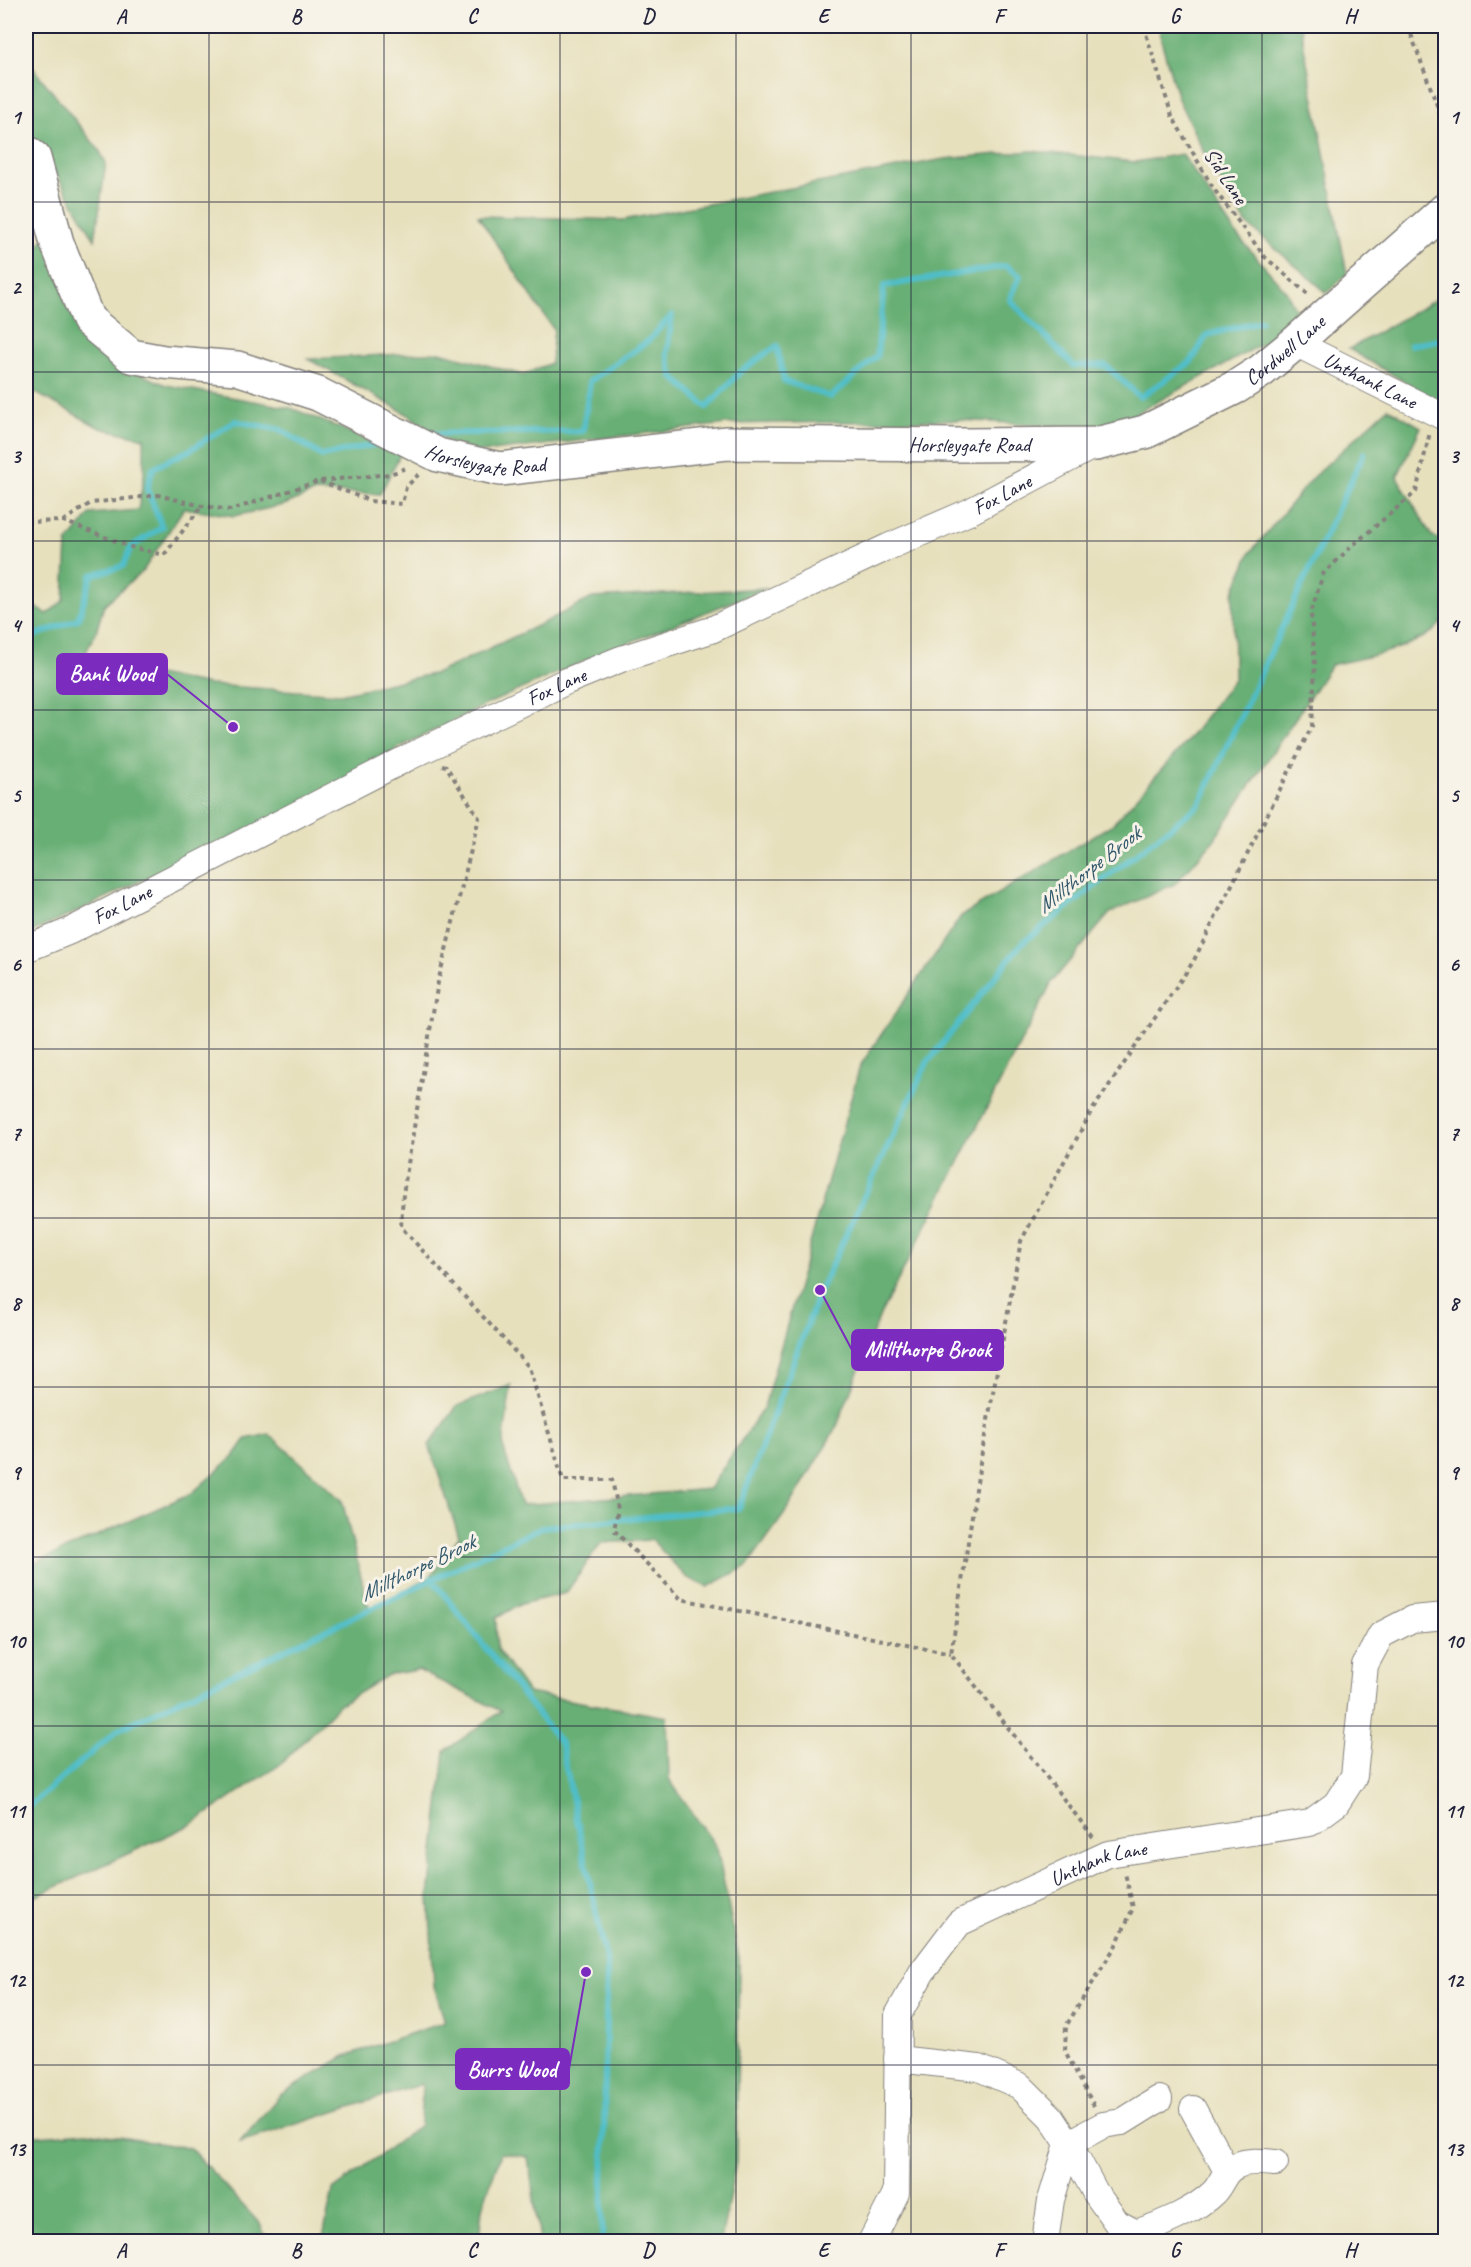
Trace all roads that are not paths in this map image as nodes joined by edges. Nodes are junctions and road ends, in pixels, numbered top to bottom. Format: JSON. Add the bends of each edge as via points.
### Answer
{"nodes":[{"id":1,"x":26,"y":152,"type":"edge"},
{"id":2,"x":1446,"y":209,"type":"edge"},
{"id":3,"x":1295,"y":343,"type":"junction"},
{"id":4,"x":1440,"y":415,"type":"edge"},
{"id":5,"x":1096,"y":444,"type":"junction"},
{"id":6,"x":1020,"y":445,"type":"junction"},
{"id":7,"x":1029,"y":479,"type":"junction"},
{"id":8,"x":26,"y":949,"type":"edge"},
{"id":9,"x":1446,"y":1616,"type":"edge"},
{"id":10,"x":897,"y":2059,"type":"junction"},
{"id":11,"x":1159,"y":2099,"type":"dead end"},
{"id":12,"x":1193,"y":2109,"type":"dead end"},
{"id":13,"x":1068,"y":2144,"type":"junction"},
{"id":14,"x":1275,"y":2163,"type":"dead end"},
{"id":15,"x":1227,"y":2171,"type":"junction"},
{"id":16,"x":871,"y":2241,"type":"edge"},
{"id":17,"x":1044,"y":2241,"type":"edge"}],
"edges":[{"from":1,"to":6,"type":"main road","name":"Horsleygate Road","via":[[34,158],[57,243],[88,320],[131,356],[237,368],[318,394],[438,454],[500,469],[727,443]]},
{"from":2,"to":3,"type":"main road","name":"Cordwell Lane"},
{"from":3,"to":4,"type":"street","name":"Unthank Lane"},
{"from":3,"to":5,"type":"main road","name":"Cordwell Lane","via":[[1261,371],[1206,402],[1145,432]]},
{"from":5,"to":6,"type":"main road","name":"Horsleygate Road"},
{"from":5,"to":7,"type":"street","name":"Fox Lane"},
{"from":6,"to":7,"type":"street"},
{"from":7,"to":8,"type":"street","name":"Fox Lane","via":[[969,512],[711,630],[567,681],[70,931]]},
{"from":9,"to":10,"type":"street","name":"Unthank Lane","via":[[1412,1619],[1381,1635],[1365,1665],[1354,1776],[1328,1811],[1310,1823],[1114,1853],[959,1923],[922,1972],[898,2015]]},
{"from":10,"to":13,"type":"street","via":[[979,2068],[1020,2086],[1051,2117]]},
{"from":10,"to":16,"type":"street","name":"Unthank Lane","via":[[896,2193]]},
{"from":11,"to":13,"type":"street","via":[[1122,2122],[1103,2125]]},
{"from":12,"to":15,"type":"street"},
{"from":13,"to":15,"type":"street","via":[[1117,2223],[1136,2233],[1184,2213],[1215,2191]]},
{"from":13,"to":17,"type":"street","via":[[1051,2200]]},
{"from":14,"to":15,"type":"street","via":[[1240,2163]]}]}
